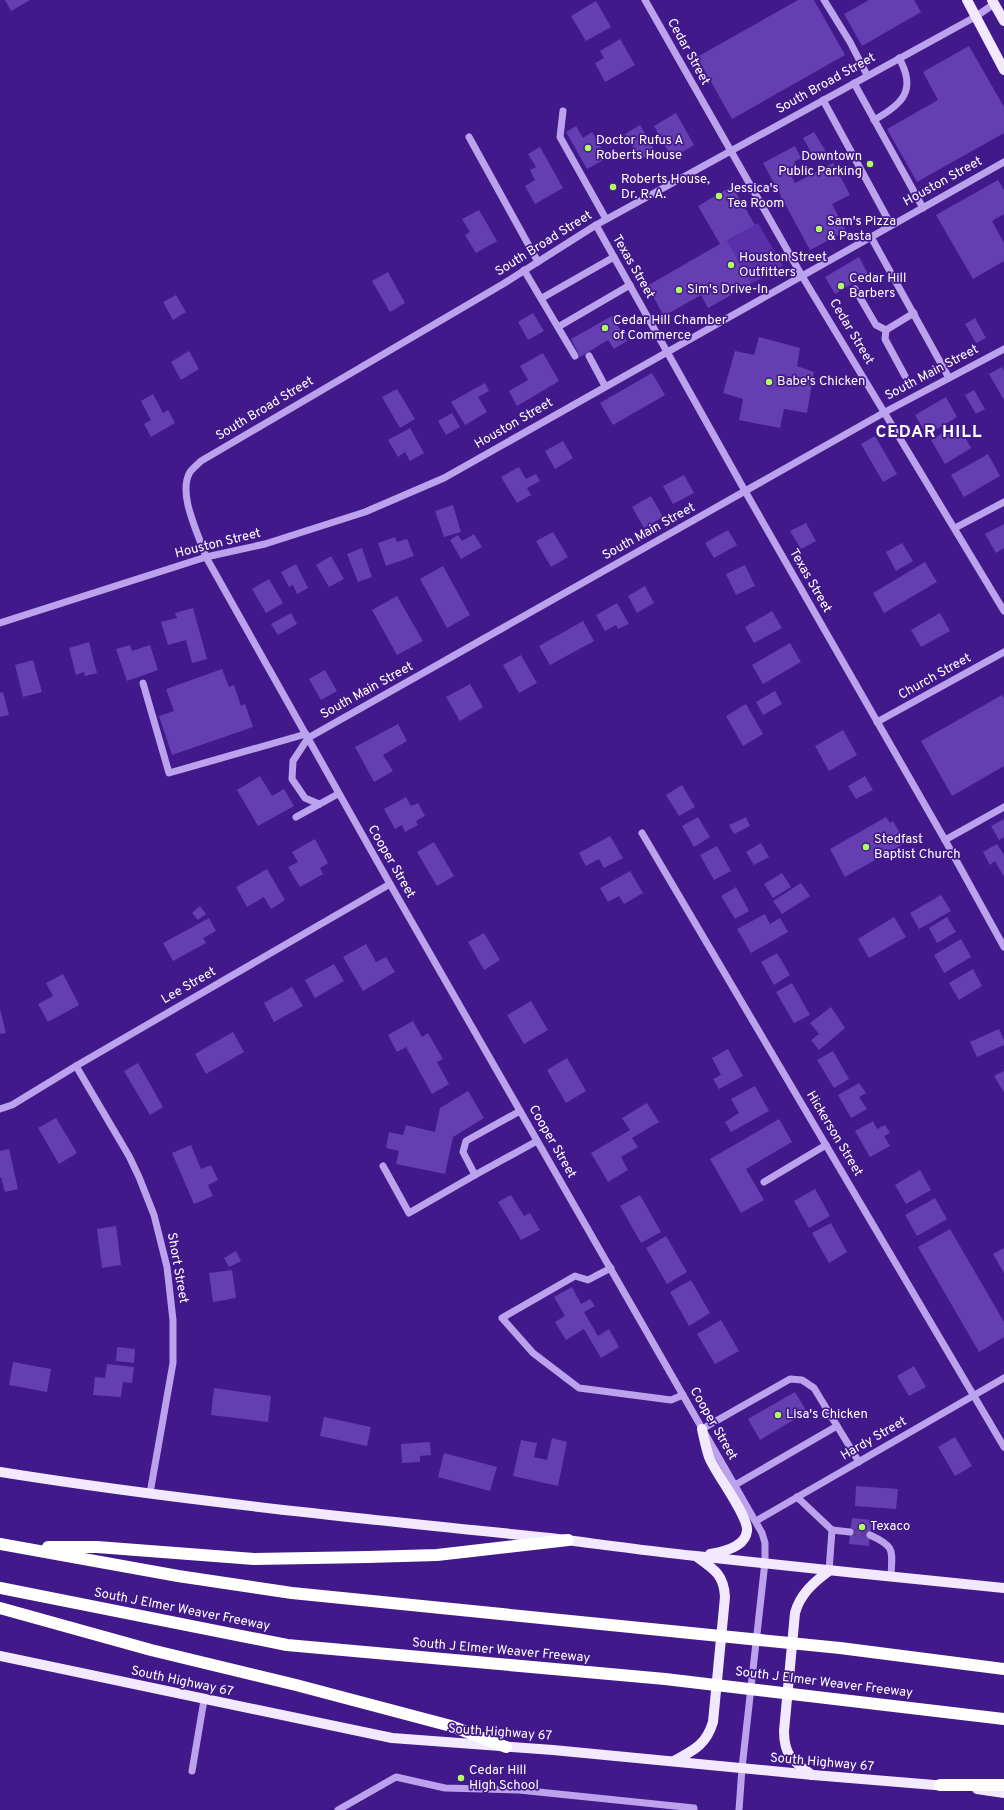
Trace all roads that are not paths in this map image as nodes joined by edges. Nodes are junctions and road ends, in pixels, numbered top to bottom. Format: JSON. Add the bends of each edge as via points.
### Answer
{"nodes":[{"id":1,"x":645,"y":0,"type":"edge"},
{"id":2,"x":824,"y":0,"type":"edge"},
{"id":3,"x":968,"y":0,"type":"edge"},
{"id":4,"x":993,"y":2,"type":"edge"},
{"id":5,"x":975,"y":17,"type":"junction"},
{"id":6,"x":1004,"y":21,"type":"edge"},
{"id":7,"x":900,"y":58,"type":"junction"},
{"id":8,"x":1004,"y":70,"type":"edge"},
{"id":9,"x":867,"y":75,"type":"junction"},
{"id":10,"x":854,"y":83,"type":"junction"},
{"id":11,"x":823,"y":100,"type":"junction"},
{"id":12,"x":563,"y":111,"type":"dead end"},
{"id":13,"x":874,"y":120,"type":"junction"},
{"id":14,"x":469,"y":138,"type":"dead end"},
{"id":15,"x":731,"y":151,"type":"junction"},
{"id":16,"x":1004,"y":162,"type":"edge"},
{"id":17,"x":923,"y":208,"type":"junction"},
{"id":18,"x":606,"y":219,"type":"junction"},
{"id":19,"x":596,"y":225,"type":"junction"},
{"id":20,"x":892,"y":225,"type":"junction"},
{"id":21,"x":871,"y":237,"type":"junction"},
{"id":22,"x":614,"y":257,"type":"junction"},
{"id":23,"x":538,"y":262,"type":"junction"},
{"id":24,"x":524,"y":270,"type":"junction"},
{"id":25,"x":802,"y":276,"type":"junction"},
{"id":26,"x":630,"y":285,"type":"junction"},
{"id":27,"x":855,"y":289,"type":"dead end"},
{"id":28,"x":542,"y":298,"type":"junction"},
{"id":29,"x":914,"y":314,"type":"junction"},
{"id":30,"x":558,"y":327,"type":"junction"},
{"id":31,"x":886,"y":330,"type":"junction"},
{"id":32,"x":1004,"y":349,"type":"edge"},
{"id":33,"x":668,"y":352,"type":"junction"},
{"id":34,"x":575,"y":356,"type":"dead end"},
{"id":35,"x":589,"y":356,"type":"dead end"},
{"id":36,"x":905,"y":376,"type":"dead end"},
{"id":37,"x":950,"y":378,"type":"junction"},
{"id":38,"x":605,"y":386,"type":"junction"},
{"id":39,"x":885,"y":412,"type":"junction"},
{"id":40,"x":745,"y":491,"type":"junction"},
{"id":41,"x":1004,"y":502,"type":"edge"},
{"id":42,"x":955,"y":528,"type":"junction"},
{"id":43,"x":206,"y":557,"type":"junction"},
{"id":44,"x":1004,"y":611,"type":"edge"},
{"id":45,"x":0,"y":623,"type":"edge"},
{"id":46,"x":1004,"y":652,"type":"edge"},
{"id":47,"x":143,"y":683,"type":"dead end"},
{"id":48,"x":877,"y":722,"type":"junction"},
{"id":49,"x":307,"y":736,"type":"junction"},
{"id":50,"x":338,"y":794,"type":"junction"},
{"id":51,"x":319,"y":804,"type":"junction"},
{"id":52,"x":1004,"y":807,"type":"edge"},
{"id":53,"x":296,"y":817,"type":"dead end"},
{"id":54,"x":642,"y":833,"type":"dead end"},
{"id":55,"x":945,"y":840,"type":"junction"},
{"id":56,"x":390,"y":884,"type":"junction"},
{"id":57,"x":1004,"y":947,"type":"edge"},
{"id":58,"x":76,"y":1066,"type":"junction"},
{"id":59,"x":0,"y":1110,"type":"edge"},
{"id":60,"x":520,"y":1111,"type":"junction"},
{"id":61,"x":537,"y":1140,"type":"junction"},
{"id":62,"x":826,"y":1145,"type":"junction"},
{"id":63,"x":383,"y":1166,"type":"dead end"},
{"id":64,"x":475,"y":1175,"type":"junction"},
{"id":65,"x":764,"y":1182,"type":"dead end"},
{"id":66,"x":611,"y":1268,"type":"junction"},
{"id":67,"x":1004,"y":1378,"type":"edge"},
{"id":68,"x":683,"y":1395,"type":"junction"},
{"id":69,"x":974,"y":1395,"type":"junction"},
{"id":70,"x":837,"y":1426,"type":"junction"},
{"id":71,"x":702,"y":1429,"type":"junction"},
{"id":72,"x":1004,"y":1447,"type":"edge"},
{"id":73,"x":859,"y":1462,"type":"junction"},
{"id":74,"x":0,"y":1472,"type":"edge"},
{"id":75,"x":735,"y":1485,"type":"junction"},
{"id":76,"x":150,"y":1494,"type":"junction"},
{"id":77,"x":797,"y":1498,"type":"junction"},
{"id":78,"x":756,"y":1521,"type":"junction"},
{"id":79,"x":832,"y":1530,"type":"junction"},
{"id":80,"x":850,"y":1532,"type":"tunnel mouth"},
{"id":81,"x":870,"y":1535,"type":"tunnel mouth"},
{"id":82,"x":568,"y":1540,"type":"junction"},
{"id":83,"x":0,"y":1544,"type":"edge"},
{"id":84,"x":18,"y":1547,"type":"junction"},
{"id":85,"x":696,"y":1556,"type":"junction"},
{"id":86,"x":764,"y":1562,"type":"junction"},
{"id":87,"x":829,"y":1571,"type":"junction"},
{"id":88,"x":891,"y":1577,"type":"junction"},
{"id":89,"x":0,"y":1588,"type":"edge"},
{"id":90,"x":1004,"y":1588,"type":"edge"},
{"id":91,"x":0,"y":1608,"type":"edge"},
{"id":92,"x":0,"y":1656,"type":"edge"},
{"id":93,"x":1004,"y":1669,"type":"edge"},
{"id":94,"x":204,"y":1700,"type":"junction"},
{"id":95,"x":1004,"y":1719,"type":"edge"},
{"id":96,"x":506,"y":1747,"type":"junction"},
{"id":97,"x":674,"y":1761,"type":"junction"},
{"id":98,"x":742,"y":1768,"type":"junction"},
{"id":99,"x":192,"y":1771,"type":"dead end"},
{"id":100,"x":813,"y":1775,"type":"junction"},
{"id":101,"x":940,"y":1785,"type":"junction"},
{"id":102,"x":1004,"y":1785,"type":"edge"},
{"id":103,"x":1004,"y":1793,"type":"edge"},
{"id":104,"x":338,"y":1810,"type":"edge"},
{"id":105,"x":694,"y":1810,"type":"edge"},
{"id":106,"x":739,"y":1810,"type":"edge"}],
"edges":[{"from":1,"to":15,"type":"street","name":"Cedar Street"},
{"from":2,"to":9,"type":"street"},
{"from":3,"to":5,"type":"main road"},
{"from":4,"to":5,"type":"street","name":"South Broad Street"},
{"from":4,"to":6,"type":"main road"},
{"from":5,"to":7,"type":"street","name":"South Broad Street"},
{"from":5,"to":8,"type":"main road"},
{"from":7,"to":9,"type":"street","name":"South Broad Street"},
{"from":7,"to":13,"type":"street","via":[[908,82],[904,96],[894,108]]},
{"from":9,"to":10,"type":"street","name":"South Broad Street"},
{"from":10,"to":11,"type":"street","name":"South Broad Street"},
{"from":10,"to":13,"type":"street"},
{"from":11,"to":15,"type":"street","name":"South Broad Street"},
{"from":11,"to":20,"type":"street"},
{"from":12,"to":18,"type":"street","via":[[560,137]]},
{"from":13,"to":17,"type":"street"},
{"from":14,"to":23,"type":"street"},
{"from":15,"to":18,"type":"street","name":"South Broad Street"},
{"from":15,"to":25,"type":"street","name":"Cedar Street"},
{"from":16,"to":17,"type":"street","name":"Houston Street"},
{"from":17,"to":20,"type":"street","name":"Houston Street"},
{"from":18,"to":19,"type":"street","name":"South Broad Street"},
{"from":19,"to":22,"type":"street","name":"Texas Street"},
{"from":19,"to":23,"type":"street","name":"South Broad Street"},
{"from":20,"to":21,"type":"street","name":"Houston Street"},
{"from":21,"to":25,"type":"street","name":"Houston Street"},
{"from":21,"to":29,"type":"street"},
{"from":22,"to":26,"type":"street","name":"Texas Street"},
{"from":22,"to":28,"type":"street"},
{"from":23,"to":24,"type":"street","name":"South Broad Street"},
{"from":24,"to":28,"type":"street"},
{"from":24,"to":43,"type":"street","name":"South Broad Street","via":[[201,461],[190,472],[186,498]]},
{"from":25,"to":33,"type":"street","name":"Houston Street"},
{"from":25,"to":39,"type":"street","name":"Cedar Street"},
{"from":26,"to":30,"type":"street"},
{"from":26,"to":33,"type":"street","name":"Texas Street"},
{"from":27,"to":31,"type":"street","via":[[876,326]]},
{"from":28,"to":30,"type":"street"},
{"from":29,"to":31,"type":"street"},
{"from":29,"to":37,"type":"street"},
{"from":30,"to":34,"type":"street"},
{"from":31,"to":36,"type":"street","via":[[884,340]]},
{"from":32,"to":37,"type":"street","name":"South Main Street"},
{"from":33,"to":38,"type":"street","name":"Houston Street"},
{"from":33,"to":40,"type":"street","name":"Texas Street"},
{"from":35,"to":38,"type":"street"},
{"from":37,"to":39,"type":"street","name":"South Main Street"},
{"from":38,"to":43,"type":"street","name":"Houston Street","via":[[444,478],[380,506],[265,544]]},
{"from":39,"to":40,"type":"street","name":"South Main Street"},
{"from":39,"to":42,"type":"street","name":"Cedar Street"},
{"from":40,"to":48,"type":"street","name":"Texas Street"},
{"from":40,"to":49,"type":"street","name":"South Main Street"},
{"from":41,"to":42,"type":"street"},
{"from":42,"to":44,"type":"street","name":"Cedar Street"},
{"from":43,"to":45,"type":"street","name":"Houston Street"},
{"from":43,"to":49,"type":"street","name":"Cooper Street"},
{"from":46,"to":48,"type":"street","name":"Church Street"},
{"from":47,"to":49,"type":"street","via":[[169,773]]},
{"from":48,"to":55,"type":"street","name":"Texas Street"},
{"from":49,"to":50,"type":"street","name":"Cooper Street"},
{"from":49,"to":51,"type":"street","via":[[293,761],[292,779],[305,798]]},
{"from":50,"to":51,"type":"street"},
{"from":50,"to":56,"type":"street","name":"Cooper Street"},
{"from":51,"to":53,"type":"street"},
{"from":52,"to":55,"type":"street"},
{"from":54,"to":62,"type":"street","name":"Hickerson Street"},
{"from":55,"to":57,"type":"street","name":"Texas Street"},
{"from":56,"to":58,"type":"street","name":"Lee Street"},
{"from":56,"to":60,"type":"street","name":"Cooper Street"},
{"from":58,"to":59,"type":"street","name":"Lee Street"},
{"from":58,"to":76,"type":"street","name":"Short Street","via":[[139,1177],[154,1215],[167,1267],[173,1320],[173,1363]]},
{"from":60,"to":61,"type":"street","name":"Cooper Street"},
{"from":60,"to":64,"type":"street","via":[[466,1141],[463,1152]]},
{"from":61,"to":64,"type":"street"},
{"from":61,"to":66,"type":"street","name":"Cooper Street"},
{"from":62,"to":65,"type":"street"},
{"from":62,"to":69,"type":"street","name":"Hickerson Street"},
{"from":63,"to":64,"type":"street","via":[[409,1213]]},
{"from":66,"to":68,"type":"street","name":"Cooper Street"},
{"from":66,"to":68,"type":"street","via":[[588,1280],[574,1276],[502,1318],[533,1353],[579,1388],[671,1400]]},
{"from":67,"to":69,"type":"street","name":"Hardy Street"},
{"from":68,"to":71,"type":"street","name":"Cooper Street"},
{"from":69,"to":72,"type":"street","name":"Hickerson Street"},
{"from":69,"to":73,"type":"street","name":"Hardy Street"},
{"from":70,"to":71,"type":"street","via":[[814,1388],[802,1380],[790,1379]]},
{"from":70,"to":73,"type":"street"},
{"from":70,"to":75,"type":"street"},
{"from":71,"to":75,"type":"street","name":"Cooper Street"},
{"from":71,"to":85,"type":"main road","via":[[709,1457],[744,1518],[747,1530],[739,1544],[729,1549]]},
{"from":73,"to":77,"type":"street","name":"Hardy Street"},
{"from":74,"to":76,"type":"main road"},
{"from":75,"to":78,"type":"street","name":"Cooper Street"},
{"from":76,"to":82,"type":"main road"},
{"from":77,"to":78,"type":"street","name":"Hardy Street"},
{"from":77,"to":79,"type":"street"},
{"from":78,"to":86,"type":"street","name":"Cooper Street","via":[[765,1543]]},
{"from":79,"to":80,"type":"street"},
{"from":79,"to":87,"type":"street"},
{"from":81,"to":88,"type":"street","via":[[886,1542],[890,1548]]},
{"from":82,"to":84,"type":"highway","via":[[437,1555],[262,1559],[97,1547]]},
{"from":82,"to":85,"type":"main road"},
{"from":83,"to":84,"type":"highway"},
{"from":84,"to":93,"type":"highway","via":[[178,1576],[292,1593],[840,1648]]},
{"from":85,"to":86,"type":"main road"},
{"from":85,"to":97,"type":"main road","via":[[716,1570],[725,1587],[714,1722],[705,1741]]},
{"from":86,"to":87,"type":"main road"},
{"from":86,"to":98,"type":"street","name":"Cooper Street"},
{"from":87,"to":88,"type":"main road"},
{"from":87,"to":100,"type":"main road","via":[[811,1586],[798,1602],[784,1731],[784,1745],[788,1755]]},
{"from":88,"to":90,"type":"main road"},
{"from":89,"to":95,"type":"highway","name":"South J Elmer Weaver Freeway","via":[[287,1645],[665,1679]]},
{"from":91,"to":96,"type":"highway","via":[[151,1650],[451,1726]]},
{"from":92,"to":94,"type":"main road","name":"South Highway 67"},
{"from":94,"to":96,"type":"main road","name":"South Highway 67","via":[[392,1738]]},
{"from":94,"to":99,"type":"street"},
{"from":96,"to":97,"type":"main road","name":"South Highway 67"},
{"from":97,"to":98,"type":"main road","name":"South Highway 67"},
{"from":98,"to":100,"type":"main road","name":"South Highway 67"},
{"from":98,"to":106,"type":"street","name":"Cooper Street"},
{"from":100,"to":101,"type":"main road","name":"South Highway 67"},
{"from":101,"to":102,"type":"highway"},
{"from":101,"to":103,"type":"main road","name":"South Highway 67"},
{"from":104,"to":105,"type":"street","via":[[396,1777],[445,1788],[518,1790]]}]}
